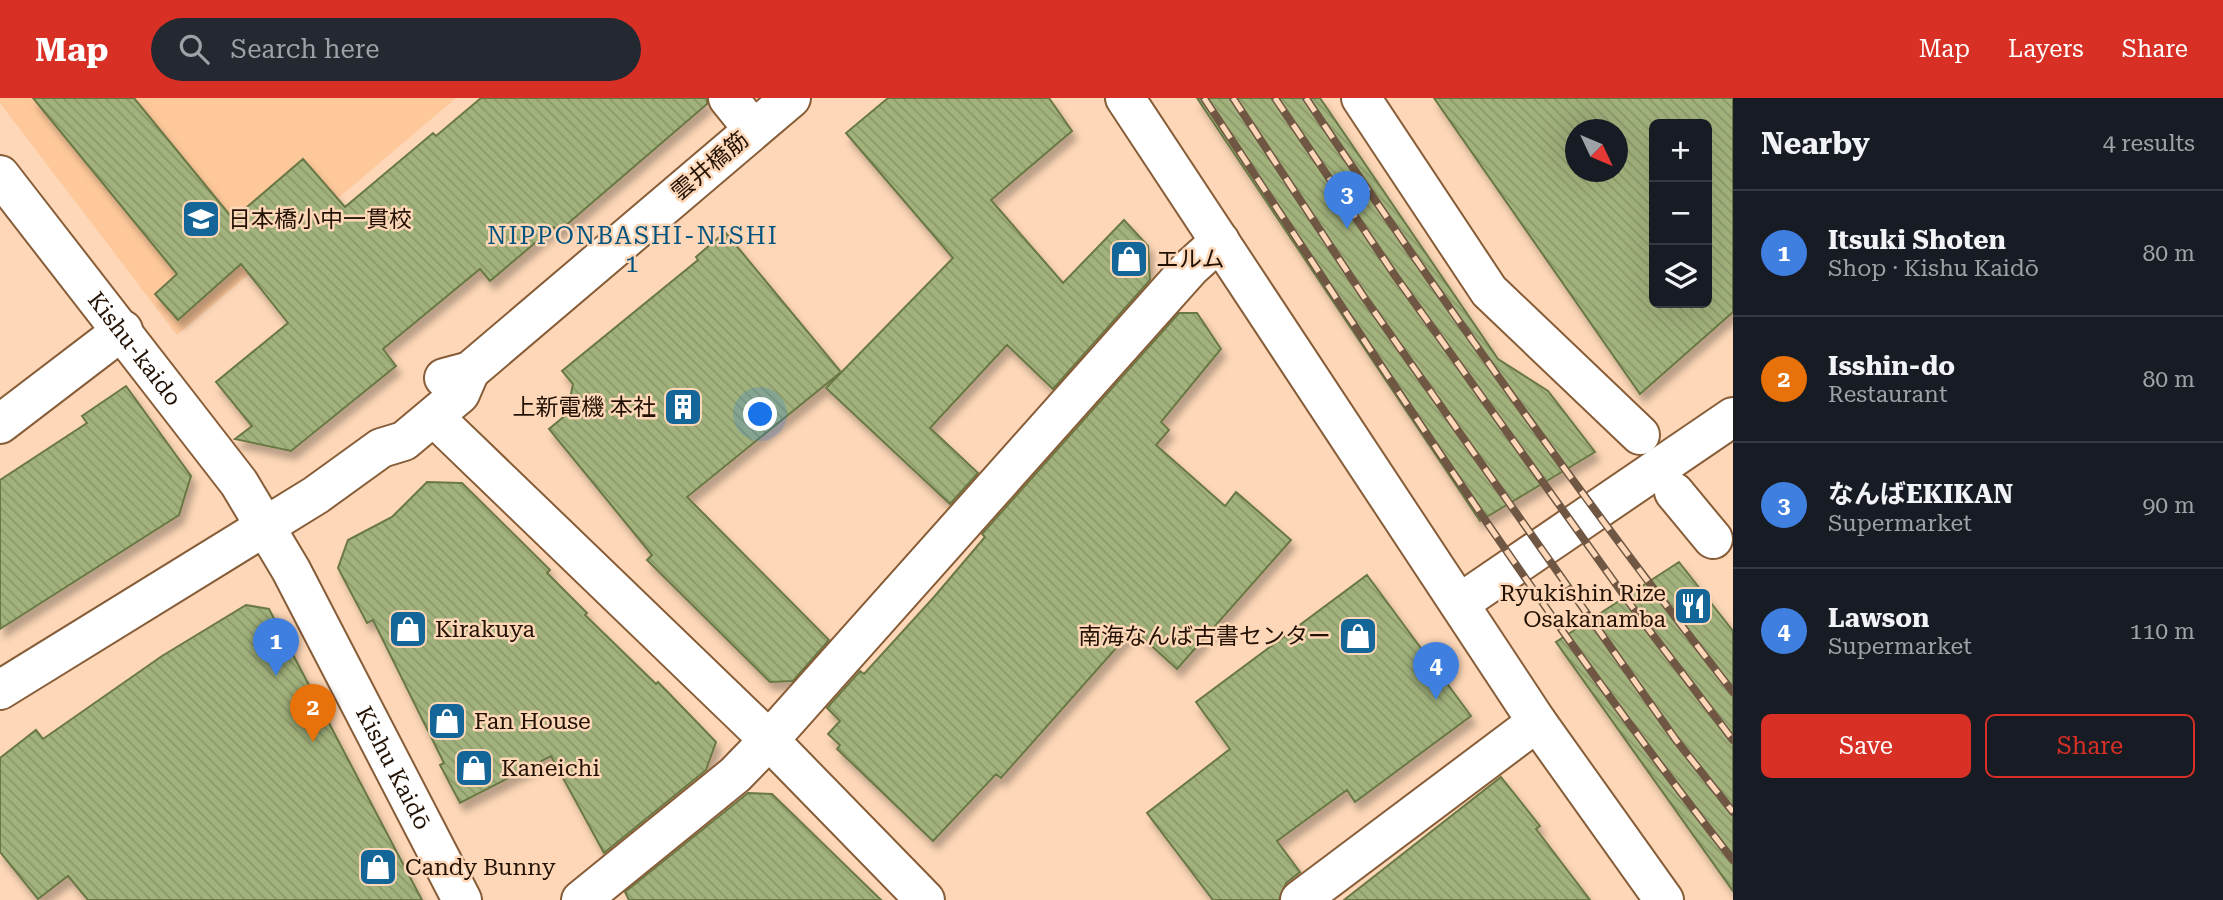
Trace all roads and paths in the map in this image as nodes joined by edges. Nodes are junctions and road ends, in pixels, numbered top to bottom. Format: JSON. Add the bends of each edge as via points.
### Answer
{"nodes":[{"id":1,"x":728,"y":98,"type":"edge"},
{"id":2,"x":791,"y":98,"type":"edge"},
{"id":3,"x":1125,"y":98,"type":"edge"},
{"id":4,"x":1361,"y":98,"type":"edge"},
{"id":5,"x":753,"y":129,"type":"junction"},
{"id":6,"x":0,"y":175,"type":"edge"},
{"id":7,"x":1220,"y":241,"type":"junction"},
{"id":8,"x":123,"y":330,"type":"junction"},
{"id":9,"x":470,"y":371,"type":"junction"},
{"id":10,"x":434,"y":417,"type":"junction"},
{"id":11,"x":1733,"y":417,"type":"edge"},
{"id":12,"x":0,"y":424,"type":"edge"},
{"id":13,"x":1640,"y":435,"type":"dead end"},
{"id":14,"x":381,"y":449,"type":"junction"},
{"id":15,"x":1674,"y":492,"type":"dead end"},
{"id":16,"x":267,"y":526,"type":"junction"},
{"id":17,"x":1713,"y":540,"type":"dead end"},
{"id":18,"x":1460,"y":603,"type":"junction"},
{"id":19,"x":0,"y":690,"type":"edge"},
{"id":20,"x":1537,"y":722,"type":"junction"},
{"id":21,"x":769,"y":740,"type":"junction"},
{"id":22,"x":461,"y":900,"type":"edge"},
{"id":23,"x":581,"y":900,"type":"edge"},
{"id":24,"x":925,"y":900,"type":"edge"},
{"id":25,"x":1300,"y":900,"type":"edge"},
{"id":26,"x":1664,"y":900,"type":"edge"}],
"edges":[{"from":1,"to":5,"type":"street"},
{"from":2,"to":5,"type":"street","name":"雲井橋筋"},
{"from":3,"to":7,"type":"street"},
{"from":4,"to":13,"type":"street","via":[[1489,291]]},
{"from":5,"to":9,"type":"street","name":"雲井橋筋"},
{"from":6,"to":8,"type":"street","name":"Kishu-kaido"},
{"from":7,"to":18,"type":"street"},
{"from":7,"to":21,"type":"street","via":[[1181,278]]},
{"from":8,"to":12,"type":"street"},
{"from":8,"to":16,"type":"street","name":"Kishu-kaido"},
{"from":9,"to":10,"type":"street","via":[[460,394]]},
{"from":9,"to":14,"type":"street","via":[[445,378],[400,417],[391,425]]},
{"from":10,"to":14,"type":"street","via":[[404,441]]},
{"from":10,"to":21,"type":"street"},
{"from":11,"to":18,"type":"street"},
{"from":14,"to":16,"type":"street"},
{"from":15,"to":17,"type":"street"},
{"from":16,"to":19,"type":"street"},
{"from":16,"to":22,"type":"street","name":"Kishu Kaidō"},
{"from":18,"to":20,"type":"street"},
{"from":20,"to":25,"type":"street"},
{"from":20,"to":26,"type":"street"},
{"from":21,"to":23,"type":"street","via":[[735,775]]},
{"from":21,"to":24,"type":"street"}]}
